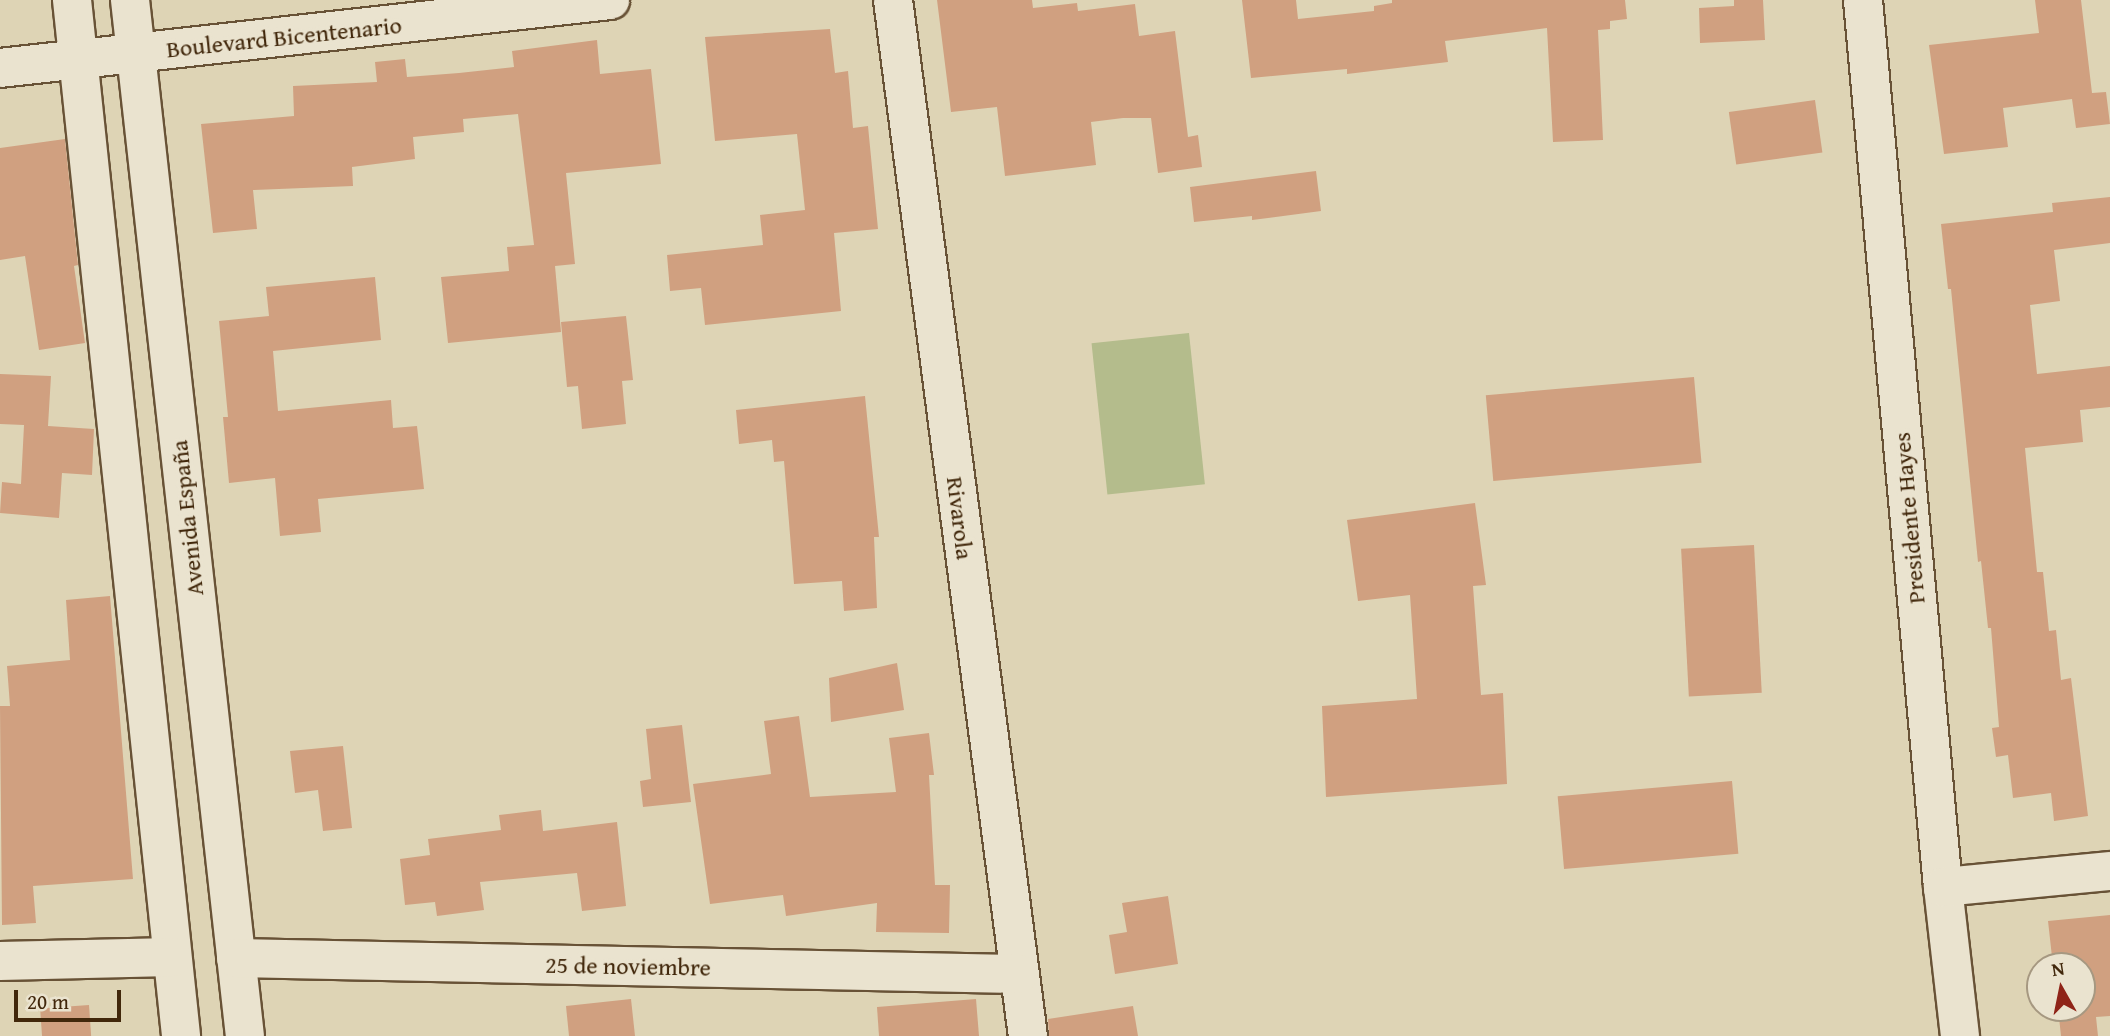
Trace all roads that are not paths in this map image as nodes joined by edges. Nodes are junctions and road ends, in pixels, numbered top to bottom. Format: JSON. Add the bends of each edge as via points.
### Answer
{"nodes":[{"id":1,"x":72,"y":0,"type":"edge"},
{"id":2,"x":130,"y":0,"type":"edge"},
{"id":3,"x":610,"y":0,"type":"edge"},
{"id":4,"x":893,"y":0,"type":"edge"},
{"id":5,"x":1863,"y":0,"type":"edge"},
{"id":6,"x":136,"y":54,"type":"junction"},
{"id":7,"x":79,"y":59,"type":"junction"},
{"id":8,"x":0,"y":68,"type":"edge"},
{"id":9,"x":2110,"y":871,"type":"edge"},
{"id":10,"x":1943,"y":887,"type":"junction"},
{"id":11,"x":172,"y":957,"type":"junction"},
{"id":12,"x":236,"y":958,"type":"junction"},
{"id":13,"x":0,"y":961,"type":"edge"},
{"id":14,"x":1019,"y":974,"type":"junction"},
{"id":15,"x":181,"y":1036,"type":"edge"},
{"id":16,"x":245,"y":1036,"type":"edge"},
{"id":17,"x":1028,"y":1036,"type":"edge"},
{"id":18,"x":1960,"y":1036,"type":"edge"}],
"edges":[{"from":1,"to":7,"type":"street"},
{"from":2,"to":6,"type":"street","name":"Avenida España"},
{"from":3,"to":6,"type":"street","name":"Boulevard Bicentenario"},
{"from":4,"to":14,"type":"street","name":"Rivarola"},
{"from":5,"to":10,"type":"street","name":"Presidente Hayes"},
{"from":6,"to":7,"type":"street","name":"Boulevard Bicentenario"},
{"from":6,"to":12,"type":"street","name":"Avenida España"},
{"from":7,"to":8,"type":"street","name":"Boulevard Bicentenario"},
{"from":7,"to":11,"type":"street"},
{"from":9,"to":10,"type":"street"},
{"from":10,"to":18,"type":"street","name":"Presidente Hayes"},
{"from":11,"to":13,"type":"street"},
{"from":11,"to":15,"type":"street"},
{"from":12,"to":14,"type":"street","name":"25 de noviembre"},
{"from":12,"to":16,"type":"street","name":"Avenida España"},
{"from":14,"to":17,"type":"street","name":"Rivarola"}]}
